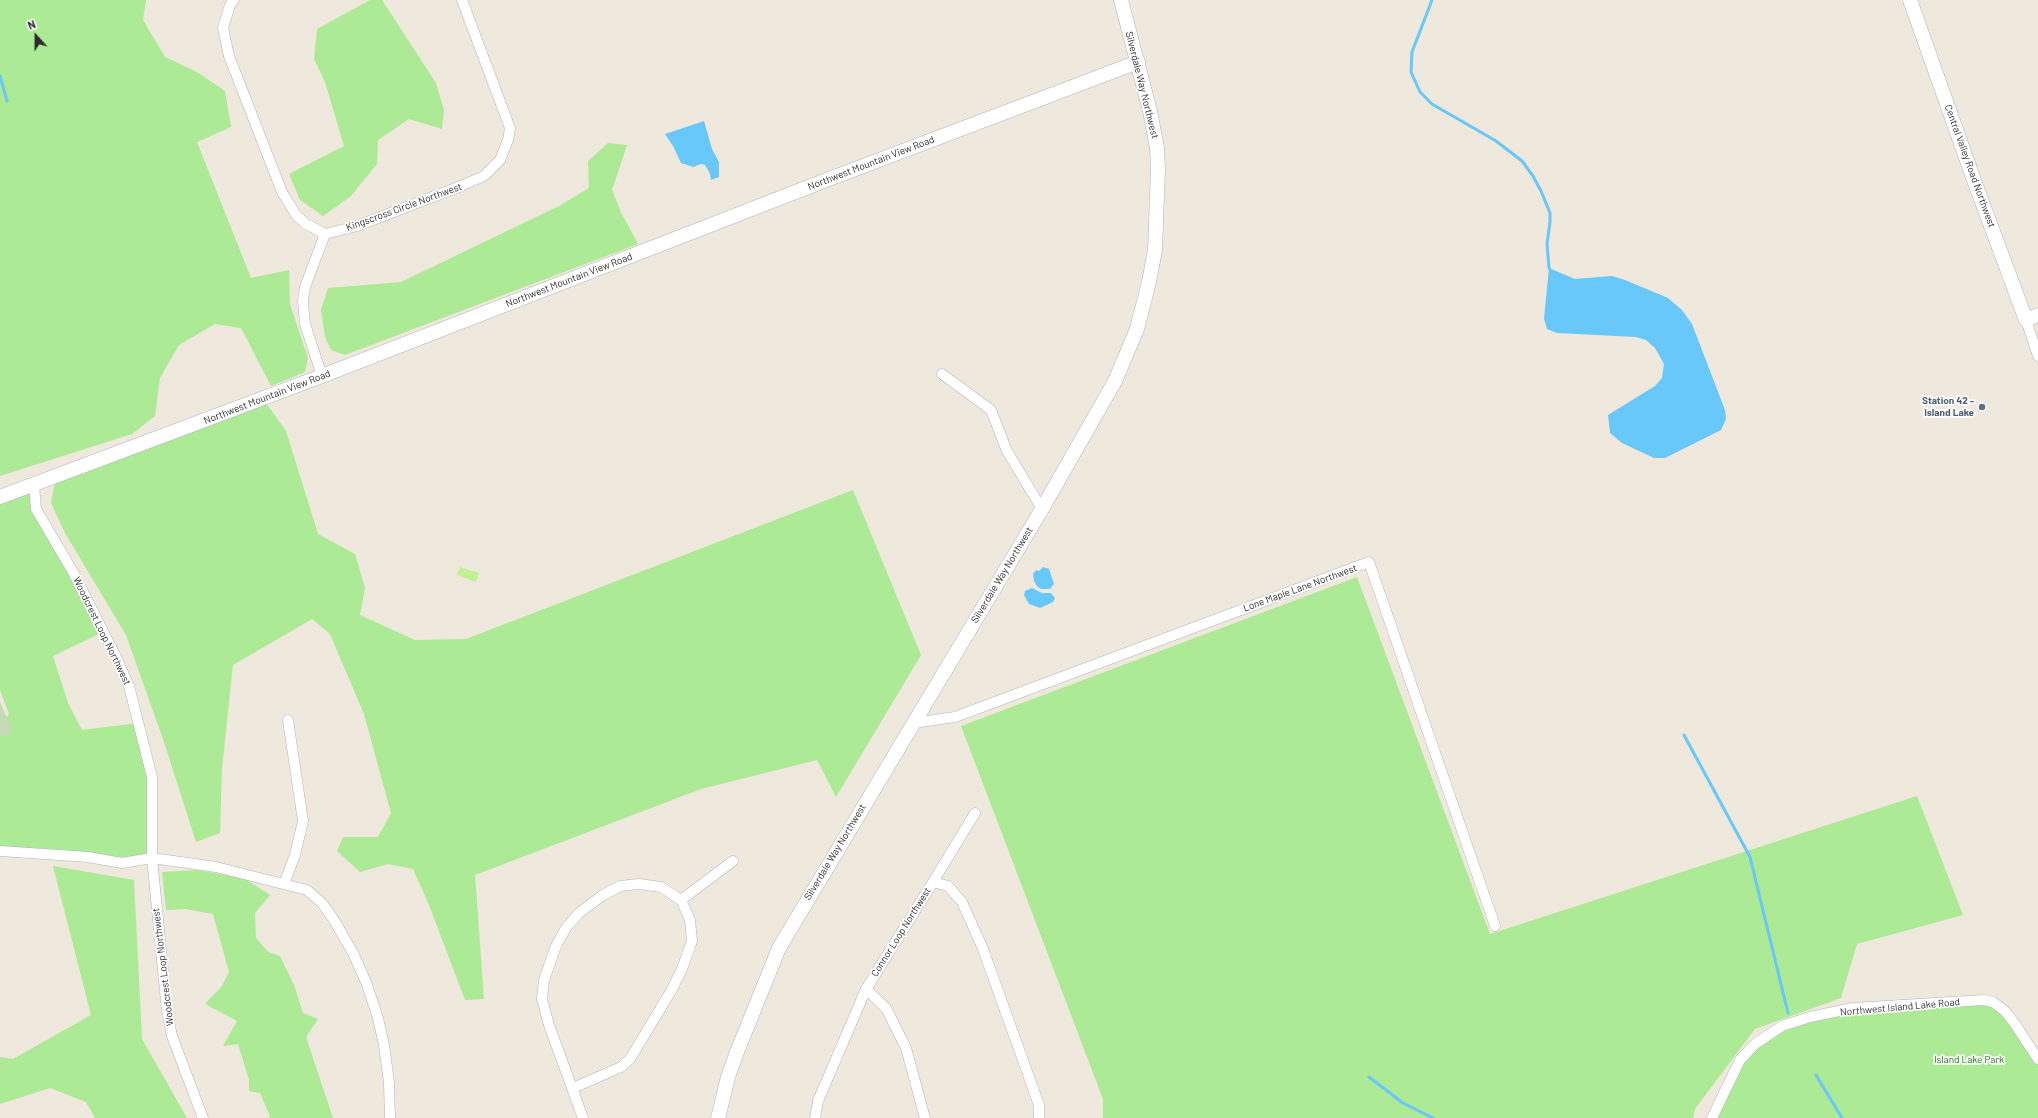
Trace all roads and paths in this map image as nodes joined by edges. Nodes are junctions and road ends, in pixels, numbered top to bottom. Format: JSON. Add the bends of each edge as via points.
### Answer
{"nodes":[{"id":1,"x":234,"y":0,"type":"edge"},
{"id":2,"x":462,"y":0,"type":"edge"},
{"id":3,"x":1121,"y":0,"type":"edge"},
{"id":4,"x":1910,"y":0,"type":"edge"},
{"id":5,"x":1138,"y":62,"type":"junction"},
{"id":6,"x":325,"y":234,"type":"junction"},
{"id":7,"x":2032,"y":318,"type":"edge"},
{"id":8,"x":2038,"y":356,"type":"edge"},
{"id":9,"x":942,"y":374,"type":"dead end"},
{"id":10,"x":322,"y":376,"type":"junction"},
{"id":11,"x":34,"y":485,"type":"junction"},
{"id":12,"x":0,"y":497,"type":"edge"},
{"id":13,"x":1042,"y":509,"type":"junction"},
{"id":14,"x":288,"y":720,"type":"dead end"},
{"id":15,"x":913,"y":723,"type":"junction"},
{"id":16,"x":975,"y":813,"type":"dead end"},
{"id":17,"x":0,"y":851,"type":"edge"},
{"id":18,"x":152,"y":858,"type":"junction"},
{"id":19,"x":733,"y":861,"type":"dead end"},
{"id":20,"x":933,"y":882,"type":"junction"},
{"id":21,"x":284,"y":884,"type":"junction"},
{"id":22,"x":681,"y":900,"type":"junction"},
{"id":23,"x":1496,"y":926,"type":"dead end"},
{"id":24,"x":866,"y":989,"type":"junction"},
{"id":25,"x":2038,"y":1059,"type":"edge"},
{"id":26,"x":573,"y":1088,"type":"junction"},
{"id":27,"x":203,"y":1118,"type":"edge"},
{"id":28,"x":390,"y":1118,"type":"edge"},
{"id":29,"x":583,"y":1118,"type":"edge"},
{"id":30,"x":718,"y":1118,"type":"edge"},
{"id":31,"x":815,"y":1118,"type":"edge"},
{"id":32,"x":925,"y":1118,"type":"edge"},
{"id":33,"x":1039,"y":1118,"type":"edge"},
{"id":34,"x":1712,"y":1118,"type":"edge"}],
"edges":[{"from":1,"to":6,"type":"street","via":[[223,28],[229,56],[282,192],[296,215],[306,224]]},
{"from":2,"to":6,"type":"street","name":"Kingscross Circle Northwest","via":[[510,128],[500,160],[484,176],[461,186],[357,226]]},
{"from":3,"to":5,"type":"main road","name":"Silverdale Way Northwest"},
{"from":4,"to":7,"type":"main road","name":"Central Valley Road Northwest","via":[[1975,183]]},
{"from":5,"to":10,"type":"main road","name":"Northwest Mountain View Road","via":[[836,176]]},
{"from":5,"to":13,"type":"main road","name":"Silverdale Way Northwest","via":[[1154,130],[1158,169],[1157,221],[1149,282],[1137,329],[1123,363]]},
{"from":6,"to":10,"type":"street","via":[[302,301],[305,324]]},
{"from":7,"to":8,"type":"street"},
{"from":9,"to":13,"type":"street","via":[[991,410],[1007,451]]},
{"from":10,"to":11,"type":"main road","name":"Northwest Mountain View Road"},
{"from":11,"to":12,"type":"main road","name":"Northwest Mountain View Road"},
{"from":11,"to":18,"type":"street","name":"Woodcrest Loop Northwest","via":[[36,509],[73,572],[129,686],[152,777]]},
{"from":13,"to":15,"type":"main road","name":"Silverdale Way Northwest"},
{"from":14,"to":21,"type":"street","via":[[303,821],[295,855]]},
{"from":15,"to":23,"type":"street","name":"Lone Maple Lane Northwest","via":[[955,717],[1369,562]]},
{"from":15,"to":30,"type":"main road","name":"Silverdale Way Northwest","via":[[779,948],[728,1077]]},
{"from":16,"to":20,"type":"street"},
{"from":17,"to":18,"type":"street","via":[[88,857],[122,863]]},
{"from":18,"to":21,"type":"street","via":[[216,867]]},
{"from":18,"to":27,"type":"street","name":"Woodcrest Loop Northwest","via":[[172,1036]]},
{"from":19,"to":22,"type":"street"},
{"from":20,"to":24,"type":"street","name":"Connor Loop Northwest"},
{"from":20,"to":33,"type":"street","name":"Connor Loop Northwest","via":[[948,886],[962,902],[983,949],[1039,1106]]},
{"from":21,"to":28,"type":"street","via":[[307,890],[322,903],[353,953],[378,1018],[389,1083]]},
{"from":22,"to":26,"type":"street","via":[[690,920],[692,941],[671,991],[630,1059],[621,1067]]},
{"from":22,"to":26,"type":"street","via":[[661,887],[639,884],[620,886],[579,913],[566,928],[556,946],[544,980],[542,999]]},
{"from":24,"to":31,"type":"street","name":"Connor Loop Northwest","via":[[818,1100]]},
{"from":24,"to":32,"type":"street","via":[[886,1008],[906,1048]]},
{"from":25,"to":34,"type":"street","name":"Northwest Island Lake Road","via":[[2005,1011],[1993,1002],[1984,1000],[1853,1008],[1782,1026],[1755,1044],[1740,1060]]},
{"from":26,"to":29,"type":"street"}]}
